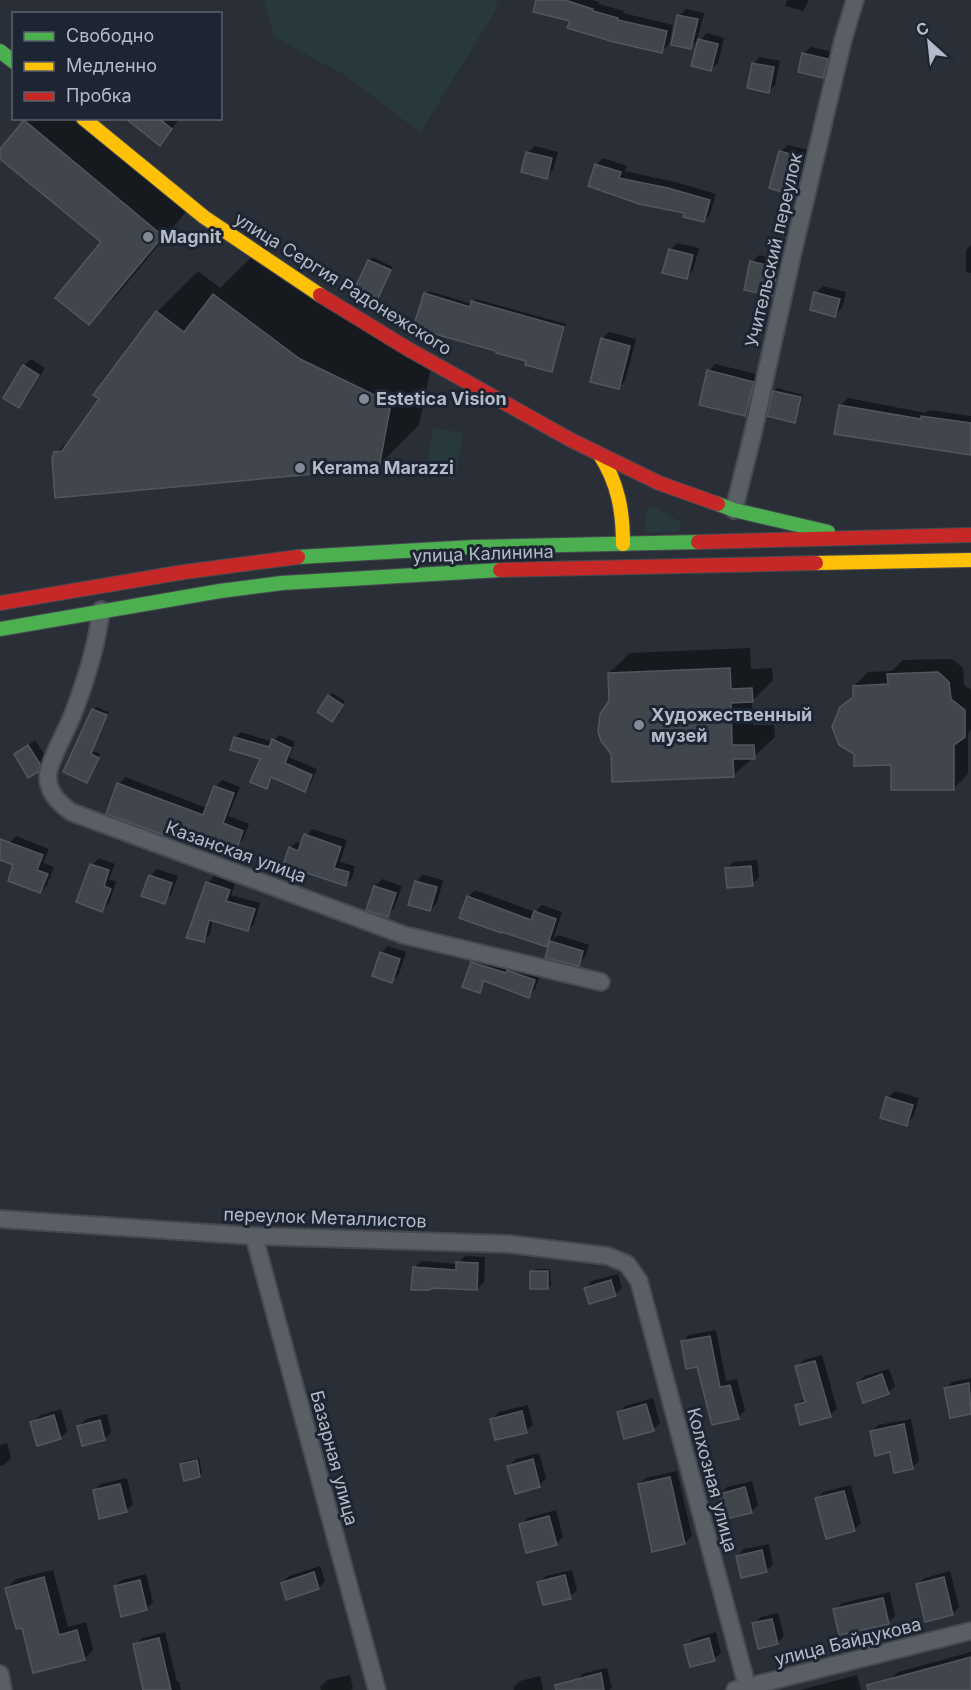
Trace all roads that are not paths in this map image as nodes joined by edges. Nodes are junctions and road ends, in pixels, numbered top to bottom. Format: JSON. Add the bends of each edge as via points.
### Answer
{"nodes":[{"id":1,"x":855,"y":0,"type":"edge"},
{"id":2,"x":0,"y":51,"type":"edge"},
{"id":3,"x":12,"y":60,"type":"edge"},
{"id":4,"x":85,"y":120,"type":"edge"},
{"id":5,"x":600,"y":455,"type":"junction"},
{"id":6,"x":659,"y":483,"type":"junction"},
{"id":7,"x":629,"y":500,"type":"junction"},
{"id":8,"x":734,"y":510,"type":"junction"},
{"id":9,"x":971,"y":535,"type":"edge"},
{"id":10,"x":859,"y":538,"type":"junction"},
{"id":11,"x":623,"y":544,"type":"junction"},
{"id":12,"x":971,"y":560,"type":"edge"},
{"id":13,"x":624,"y":568,"type":"junction"},
{"id":14,"x":0,"y":603,"type":"edge"},
{"id":15,"x":102,"y":610,"type":"junction"},
{"id":16,"x":0,"y":629,"type":"edge"},
{"id":17,"x":601,"y":982,"type":"dead end"},
{"id":18,"x":0,"y":1219,"type":"edge"},
{"id":19,"x":254,"y":1236,"type":"junction"},
{"id":20,"x":639,"y":1281,"type":"joint"},
{"id":21,"x":971,"y":1631,"type":"edge"},
{"id":22,"x":0,"y":1674,"type":"edge"},
{"id":23,"x":743,"y":1689,"type":"edge"},
{"id":24,"x":3,"y":1690,"type":"edge"},
{"id":25,"x":377,"y":1690,"type":"edge"}],
"edges":[{"from":1,"to":8,"type":"street","name":"Учительский переулок"},
{"from":2,"to":3,"type":"main road"},
{"from":4,"to":5,"type":"main road","name":"улица Сергия Радонежского","via":[[204,217],[297,280],[408,349]]},
{"from":5,"to":6,"type":"main road","name":"улица Сергия Радонежского"},
{"from":5,"to":7,"type":"main road"},
{"from":6,"to":7,"type":"main road"},
{"from":6,"to":8,"type":"main road","name":"улица Сергия Радонежского"},
{"from":7,"to":11,"type":"main road"},
{"from":8,"to":10,"type":"main road","name":"улица Сергия Радонежского"},
{"from":9,"to":10,"type":"main road","name":"улица Калинина"},
{"from":10,"to":11,"type":"main road","name":"улица Калинина"},
{"from":11,"to":13,"type":"main road"},
{"from":11,"to":14,"type":"main road","name":"улица Калинина","via":[[473,547],[286,558]]},
{"from":12,"to":13,"type":"main road","name":"улица Калинина"},
{"from":13,"to":15,"type":"main road","name":"улица Калинина","via":[[467,571],[282,583]]},
{"from":15,"to":16,"type":"main road","name":"улица Калинина"},
{"from":15,"to":17,"type":"street","name":"Казанская улица","via":[[98,639],[48,772],[49,787],[56,800],[70,812],[404,935]]},
{"from":18,"to":19,"type":"street","name":"переулок Металлистов"},
{"from":19,"to":20,"type":"street","name":"переулок Металлистов","via":[[509,1244],[608,1256],[627,1264]]},
{"from":19,"to":25,"type":"street","name":"Базарная улица"},
{"from":20,"to":23,"type":"street","name":"Колхозная улица"},
{"from":21,"to":23,"type":"street","name":"улица Байдукова"},
{"from":22,"to":24,"type":"street"}]}
